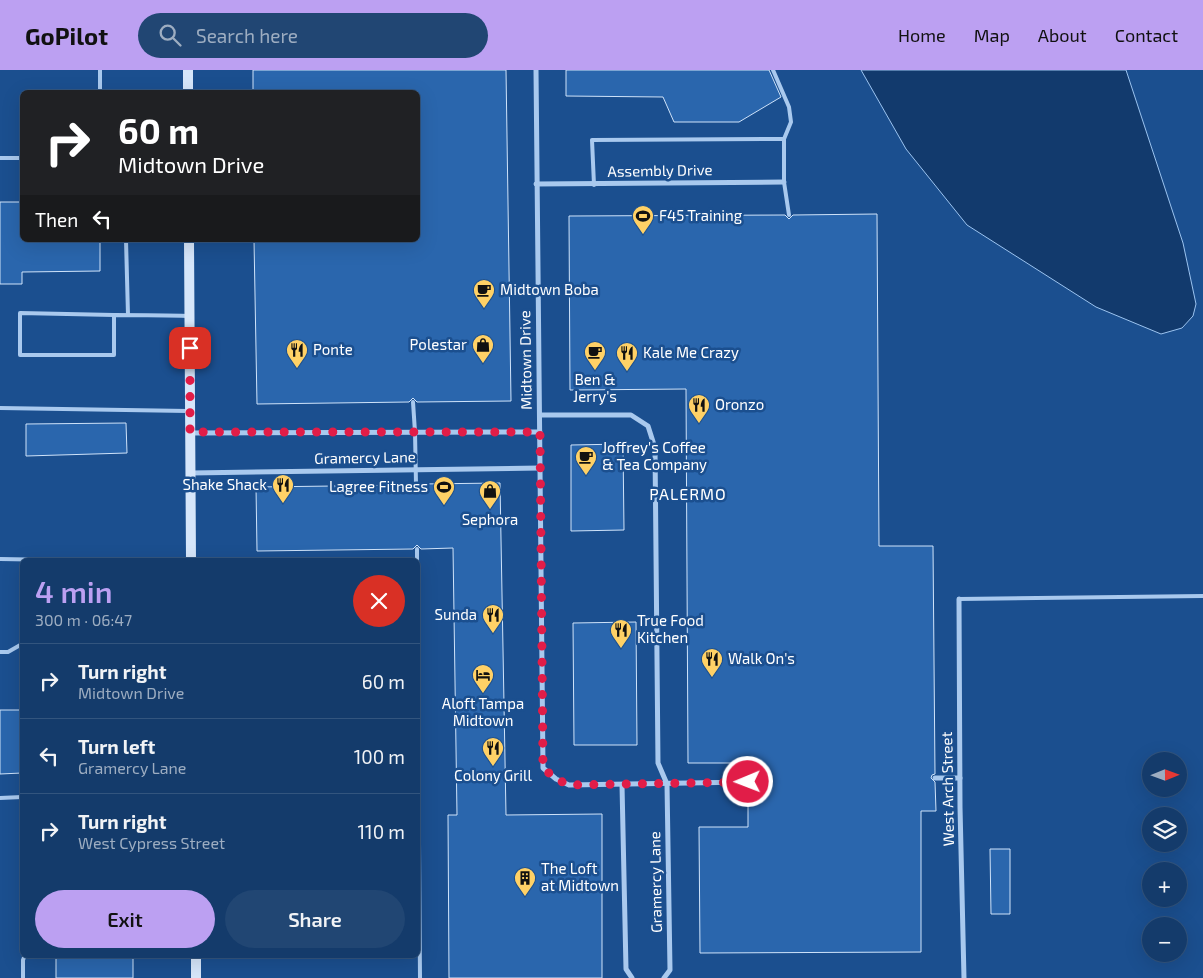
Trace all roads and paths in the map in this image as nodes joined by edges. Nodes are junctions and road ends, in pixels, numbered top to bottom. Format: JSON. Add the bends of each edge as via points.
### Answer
{"nodes":[{"id":1,"x":100,"y":70,"type":"edge"},
{"id":2,"x":188,"y":70,"type":"edge"},
{"id":3,"x":536,"y":70,"type":"edge"},
{"id":4,"x":773,"y":70,"type":"edge"},
{"id":5,"x":100,"y":90,"type":"edge"},
{"id":6,"x":188,"y":90,"type":"edge"},
{"id":7,"x":784,"y":140,"type":"junction"},
{"id":8,"x":0,"y":158,"type":"edge"},
{"id":9,"x":20,"y":158,"type":"edge"},
{"id":10,"x":784,"y":182,"type":"junction"},
{"id":11,"x":536,"y":184,"type":"junction"},
{"id":12,"x":594,"y":184,"type":"junction"},
{"id":13,"x":789,"y":214,"type":"dead end"},
{"id":14,"x":126,"y":242,"type":"edge"},
{"id":15,"x":189,"y":242,"type":"edge"},
{"id":16,"x":114,"y":315,"type":"junction"},
{"id":17,"x":128,"y":315,"type":"junction"},
{"id":18,"x":190,"y":316,"type":"junction"},
{"id":19,"x":412,"y":402,"type":"dead end"},
{"id":20,"x":0,"y":408,"type":"edge"},
{"id":21,"x":190,"y":411,"type":"junction"},
{"id":22,"x":540,"y":415,"type":"junction"},
{"id":23,"x":190,"y":432,"type":"junction"},
{"id":24,"x":415,"y":432,"type":"junction"},
{"id":25,"x":540,"y":432,"type":"junction"},
{"id":26,"x":540,"y":468,"type":"junction"},
{"id":27,"x":416,"y":470,"type":"junction"},
{"id":28,"x":191,"y":473,"type":"junction"},
{"id":29,"x":416,"y":484,"type":"dead end"},
{"id":30,"x":416,"y":549,"type":"dead end"},
{"id":31,"x":191,"y":558,"type":"edge"},
{"id":32,"x":417,"y":558,"type":"edge"},
{"id":33,"x":0,"y":559,"type":"edge"},
{"id":34,"x":20,"y":559,"type":"edge"},
{"id":35,"x":1203,"y":596,"type":"edge"},
{"id":36,"x":959,"y":599,"type":"joint"},
{"id":37,"x":20,"y":645,"type":"edge"},
{"id":38,"x":0,"y":652,"type":"edge"},
{"id":39,"x":935,"y":778,"type":"dead end"},
{"id":40,"x":960,"y":778,"type":"junction"},
{"id":41,"x":748,"y":782,"type":"dead end"},
{"id":42,"x":667,"y":784,"type":"junction"},
{"id":43,"x":622,"y":785,"type":"junction"},
{"id":44,"x":0,"y":798,"type":"edge"},
{"id":45,"x":20,"y":798,"type":"edge"},
{"id":46,"x":24,"y":958,"type":"edge"},
{"id":47,"x":196,"y":958,"type":"edge"},
{"id":48,"x":420,"y":958,"type":"edge"},
{"id":49,"x":23,"y":978,"type":"edge"},
{"id":50,"x":196,"y":978,"type":"edge"},
{"id":51,"x":420,"y":978,"type":"edge"},
{"id":52,"x":632,"y":978,"type":"edge"},
{"id":53,"x":664,"y":978,"type":"edge"},
{"id":54,"x":964,"y":978,"type":"edge"}],
"edges":[{"from":1,"to":5,"type":"lane"},
{"from":2,"to":6,"type":"street"},
{"from":3,"to":11,"type":"street","name":"Midtown Drive"},
{"from":4,"to":7,"type":"lane","via":[[789,107],[791,122]]},
{"from":7,"to":10,"type":"lane"},
{"from":7,"to":12,"type":"lane","via":[[592,140]]},
{"from":8,"to":9,"type":"lane"},
{"from":10,"to":12,"type":"street","name":"Assembly Drive"},
{"from":10,"to":13,"type":"lane"},
{"from":11,"to":12,"type":"street","name":"Assembly Drive"},
{"from":11,"to":22,"type":"street","name":"Midtown Drive"},
{"from":14,"to":17,"type":"lane"},
{"from":15,"to":18,"type":"street"},
{"from":16,"to":16,"type":"lane","via":[[20,313],[20,354],[114,354]]},
{"from":16,"to":17,"type":"lane"},
{"from":17,"to":18,"type":"lane"},
{"from":18,"to":21,"type":"street"},
{"from":19,"to":24,"type":"lane"},
{"from":20,"to":21,"type":"lane"},
{"from":21,"to":23,"type":"street"},
{"from":22,"to":25,"type":"street","name":"Midtown Drive"},
{"from":22,"to":42,"type":"street","via":[[631,414],[648,426],[655,448],[658,763]]},
{"from":23,"to":24,"type":"street","name":"Gramercy Lane"},
{"from":23,"to":28,"type":"street"},
{"from":24,"to":25,"type":"street","name":"Gramercy Lane"},
{"from":24,"to":27,"type":"lane"},
{"from":25,"to":26,"type":"street","name":"Midtown Drive"},
{"from":26,"to":27,"type":"street","name":"Gramercy Lane"},
{"from":26,"to":43,"type":"street","name":"Midtown Drive","via":[[543,768],[569,785]]},
{"from":27,"to":28,"type":"street","name":"Gramercy Lane"},
{"from":27,"to":29,"type":"lane"},
{"from":28,"to":31,"type":"street"},
{"from":30,"to":32,"type":"lane"},
{"from":33,"to":34,"type":"lane"},
{"from":35,"to":36,"type":"lane"},
{"from":36,"to":40,"type":"street","name":"West Arch Street"},
{"from":37,"to":38,"type":"lane","via":[[8,652]]},
{"from":39,"to":40,"type":"street"},
{"from":40,"to":54,"type":"street","name":"West Arch Street"},
{"from":41,"to":42,"type":"street","name":"Midtown Drive"},
{"from":42,"to":43,"type":"street","name":"Midtown Drive"},
{"from":42,"to":53,"type":"street","name":"Gramercy Lane","via":[[670,970]]},
{"from":43,"to":52,"type":"street","name":"Gramercy Lane","via":[[626,970]]},
{"from":44,"to":45,"type":"lane"},
{"from":46,"to":49,"type":"lane"},
{"from":47,"to":50,"type":"street"},
{"from":48,"to":51,"type":"lane"}]}
